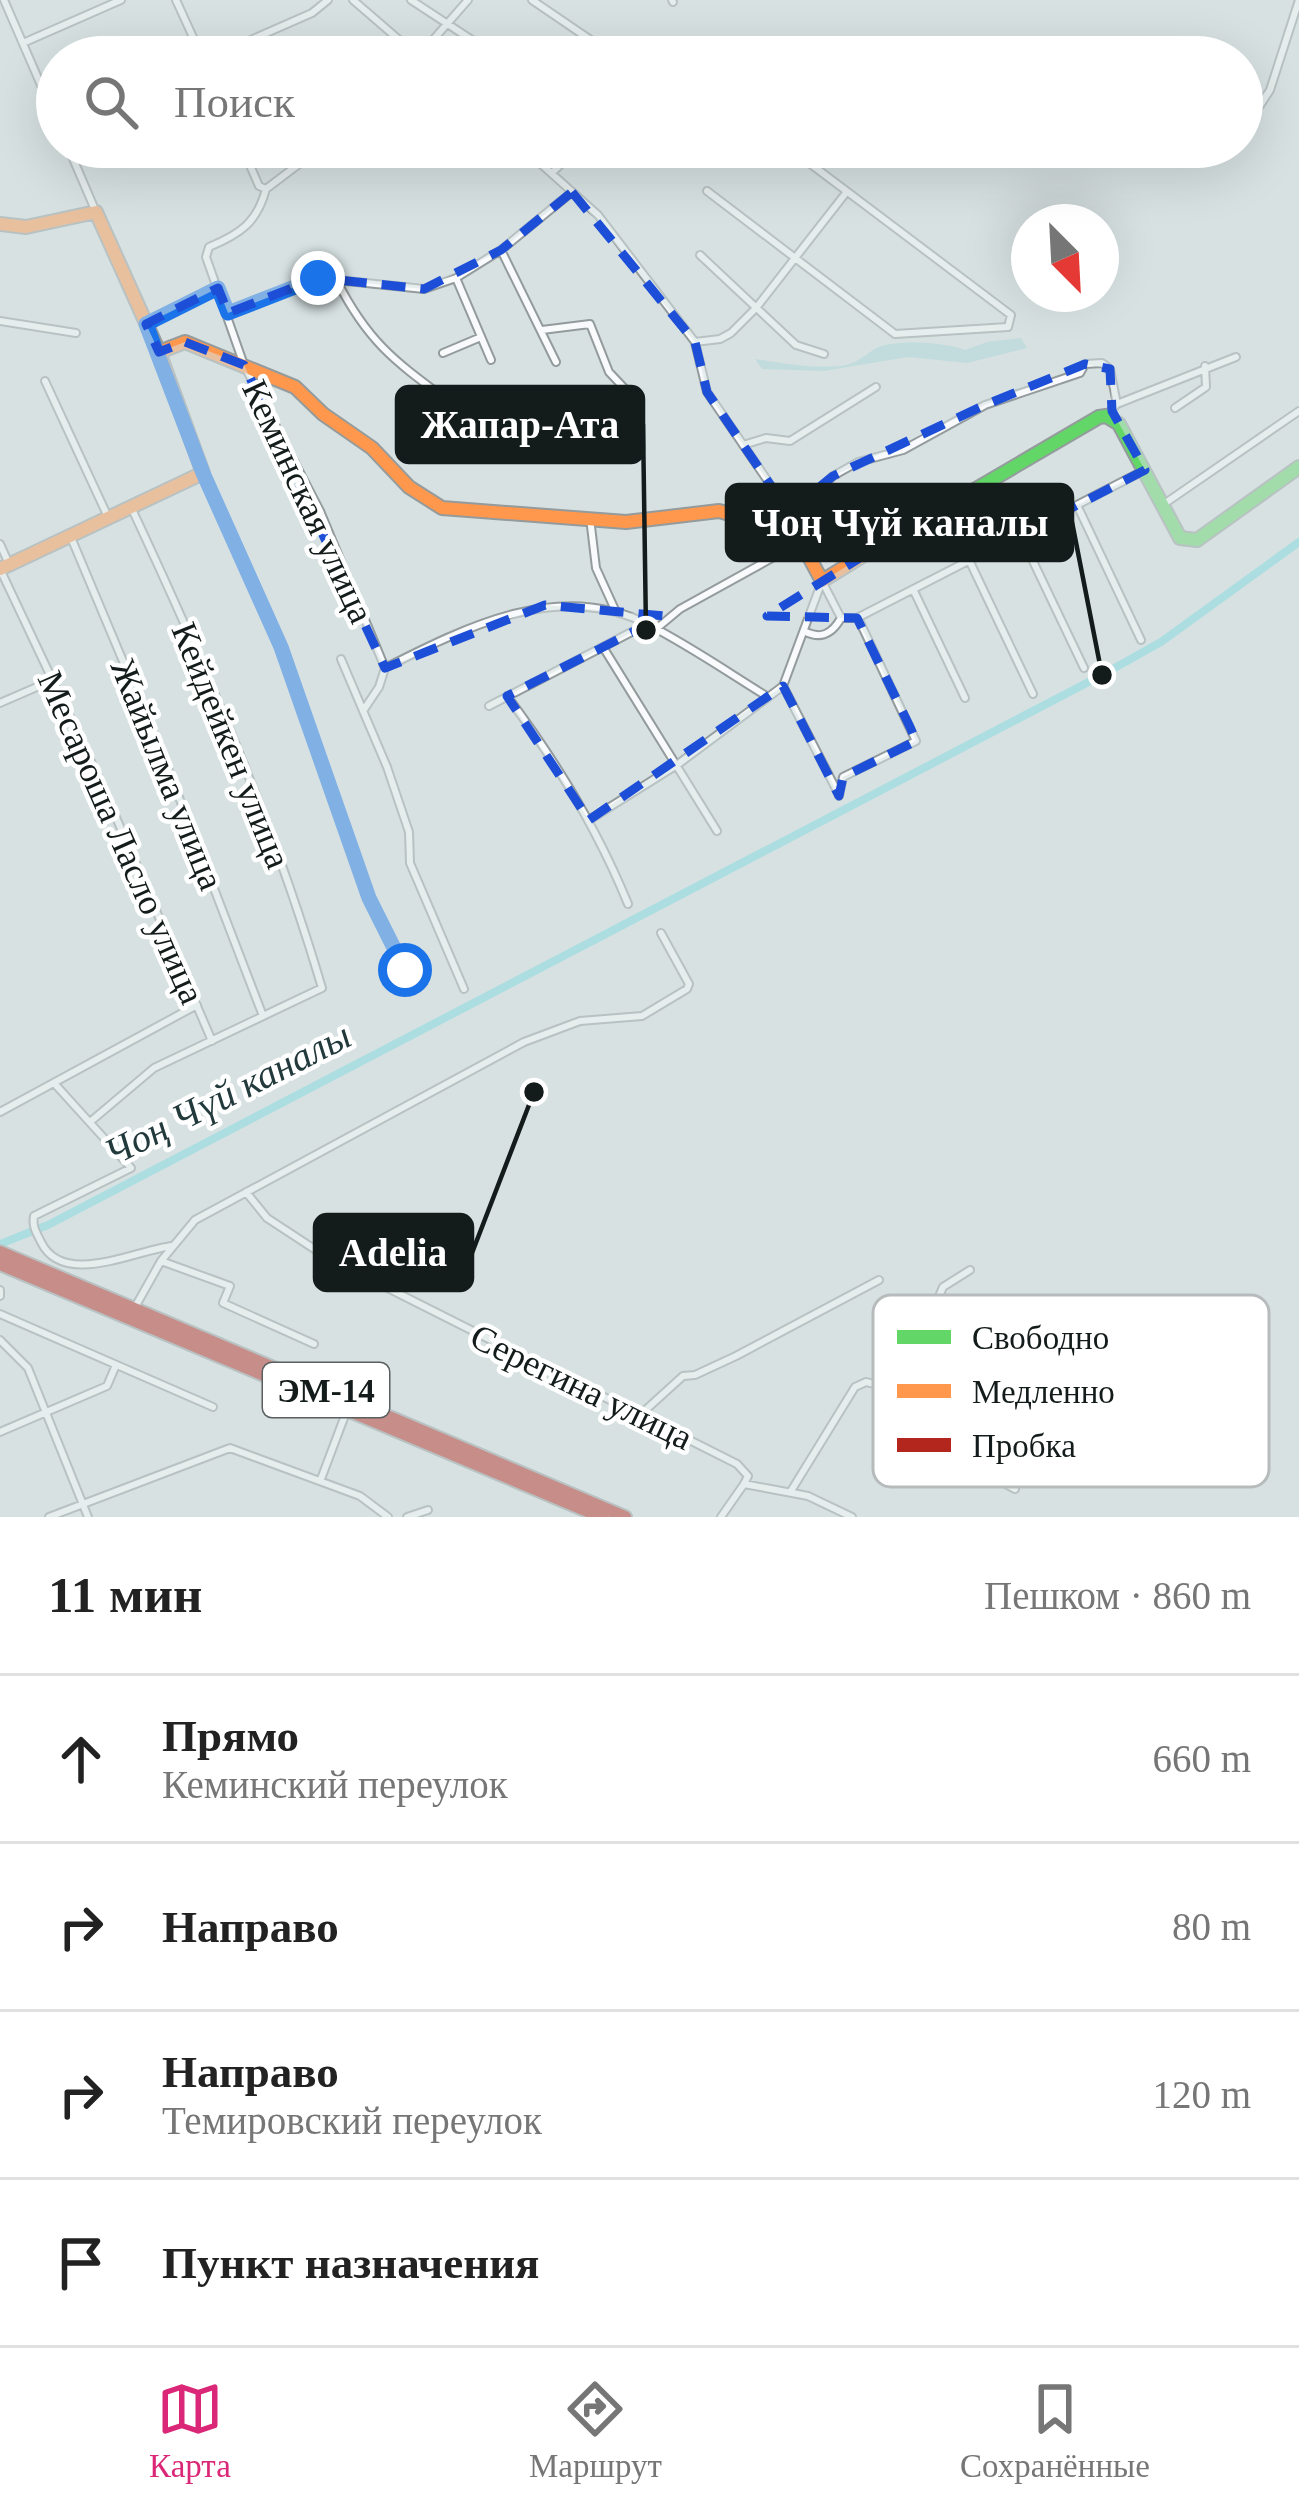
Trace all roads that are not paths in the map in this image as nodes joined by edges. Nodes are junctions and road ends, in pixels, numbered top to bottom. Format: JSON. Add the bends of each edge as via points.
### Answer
{"nodes":[{"id":1,"x":4,"y":0,"type":"edge"},
{"id":2,"x":121,"y":0,"type":"edge"},
{"id":3,"x":176,"y":0,"type":"edge"},
{"id":4,"x":328,"y":0,"type":"edge"},
{"id":5,"x":353,"y":0,"type":"edge"},
{"id":6,"x":411,"y":0,"type":"edge"},
{"id":7,"x":468,"y":0,"type":"edge"},
{"id":8,"x":532,"y":0,"type":"edge"},
{"id":9,"x":1299,"y":0,"type":"edge"},
{"id":10,"x":446,"y":26,"type":"junction"},
{"id":11,"x":39,"y":36,"type":"edge"},
{"id":12,"x":192,"y":36,"type":"edge"},
{"id":13,"x":260,"y":36,"type":"edge"},
{"id":14,"x":394,"y":36,"type":"edge"},
{"id":15,"x":437,"y":36,"type":"edge"},
{"id":16,"x":463,"y":36,"type":"edge"},
{"id":17,"x":585,"y":36,"type":"edge"},
{"id":18,"x":36,"y":37,"type":"edge"},
{"id":19,"x":23,"y":43,"type":"junction"},
{"id":20,"x":36,"y":73,"type":"edge"},
{"id":21,"x":1263,"y":101,"type":"edge"},
{"id":22,"x":77,"y":168,"type":"edge"},
{"id":23,"x":251,"y":168,"type":"edge"},
{"id":24,"x":298,"y":168,"type":"edge"},
{"id":25,"x":546,"y":168,"type":"edge"},
{"id":26,"x":557,"y":168,"type":"edge"},
{"id":27,"x":813,"y":168,"type":"edge"},
{"id":28,"x":552,"y":173,"type":"junction"},
{"id":29,"x":266,"y":189,"type":"junction"},
{"id":30,"x":707,"y":191,"type":"dead end"},
{"id":31,"x":572,"y":192,"type":"junction"},
{"id":32,"x":845,"y":194,"type":"junction"},
{"id":33,"x":96,"y":212,"type":"junction"},
{"id":34,"x":0,"y":224,"type":"edge"},
{"id":35,"x":501,"y":250,"type":"junction"},
{"id":36,"x":700,"y":255,"type":"dead end"},
{"id":37,"x":792,"y":258,"type":"junction"},
{"id":38,"x":456,"y":278,"type":"junction"},
{"id":39,"x":338,"y":280,"type":"junction"},
{"id":40,"x":218,"y":288,"type":"junction"},
{"id":41,"x":756,"y":308,"type":"junction"},
{"id":42,"x":228,"y":313,"type":"junction"},
{"id":43,"x":0,"y":321,"type":"edge"},
{"id":44,"x":146,"y":324,"type":"junction"},
{"id":45,"x":542,"y":330,"type":"junction"},
{"id":46,"x":76,"y":333,"type":"dead end"},
{"id":47,"x":481,"y":337,"type":"junction"},
{"id":48,"x":695,"y":342,"type":"junction"},
{"id":49,"x":159,"y":352,"type":"junction"},
{"id":50,"x":443,"y":353,"type":"dead end"},
{"id":51,"x":824,"y":354,"type":"dead end"},
{"id":52,"x":1236,"y":357,"type":"dead end"},
{"id":53,"x":491,"y":360,"type":"dead end"},
{"id":54,"x":556,"y":362,"type":"dead end"},
{"id":55,"x":244,"y":364,"type":"junction"},
{"id":56,"x":1205,"y":367,"type":"junction"},
{"id":57,"x":45,"y":381,"type":"dead end"},
{"id":58,"x":876,"y":387,"type":"dead end"},
{"id":59,"x":626,"y":390,"type":"dead end"},
{"id":60,"x":1118,"y":404,"type":"junction"},
{"id":61,"x":460,"y":409,"type":"dead end"},
{"id":62,"x":1175,"y":409,"type":"dead end"},
{"id":63,"x":1299,"y":411,"type":"edge"},
{"id":64,"x":1106,"y":416,"type":"junction"},
{"id":65,"x":743,"y":445,"type":"junction"},
{"id":66,"x":1299,"y":467,"type":"edge"},
{"id":67,"x":1145,"y":470,"type":"junction"},
{"id":68,"x":203,"y":473,"type":"junction"},
{"id":69,"x":970,"y":489,"type":"junction"},
{"id":70,"x":1077,"y":505,"type":"junction"},
{"id":71,"x":1163,"y":505,"type":"junction"},
{"id":72,"x":131,"y":507,"type":"junction"},
{"id":73,"x":789,"y":512,"type":"junction"},
{"id":74,"x":108,"y":517,"type":"junction"},
{"id":75,"x":590,"y":517,"type":"junction"},
{"id":76,"x":776,"y":527,"type":"junction"},
{"id":77,"x":69,"y":534,"type":"junction"},
{"id":78,"x":1020,"y":534,"type":"junction"},
{"id":79,"x":801,"y":542,"type":"junction"},
{"id":80,"x":0,"y":544,"type":"edge"},
{"id":81,"x":998,"y":546,"type":"junction"},
{"id":82,"x":969,"y":560,"type":"junction"},
{"id":83,"x":3,"y":567,"type":"edge"},
{"id":84,"x":822,"y":581,"type":"junction"},
{"id":85,"x":913,"y":590,"type":"junction"},
{"id":86,"x":616,"y":612,"type":"junction"},
{"id":87,"x":841,"y":618,"type":"junction"},
{"id":88,"x":857,"y":618,"type":"junction"},
{"id":89,"x":647,"y":624,"type":"junction"},
{"id":90,"x":656,"y":629,"type":"junction"},
{"id":91,"x":804,"y":632,"type":"junction"},
{"id":92,"x":1141,"y":640,"type":"dead end"},
{"id":93,"x":603,"y":647,"type":"junction"},
{"id":94,"x":341,"y":659,"type":"dead end"},
{"id":95,"x":385,"y":668,"type":"junction"},
{"id":96,"x":1084,"y":668,"type":"dead end"},
{"id":97,"x":53,"y":680,"type":"junction"},
{"id":98,"x":784,"y":686,"type":"junction"},
{"id":99,"x":1033,"y":694,"type":"dead end"},
{"id":100,"x":507,"y":696,"type":"junction"},
{"id":101,"x":768,"y":697,"type":"junction"},
{"id":102,"x":965,"y":698,"type":"dead end"},
{"id":103,"x":0,"y":703,"type":"edge"},
{"id":104,"x":488,"y":706,"type":"dead end"},
{"id":105,"x":363,"y":711,"type":"junction"},
{"id":106,"x":676,"y":765,"type":"junction"},
{"id":107,"x":589,"y":820,"type":"junction"},
{"id":108,"x":717,"y":831,"type":"dead end"},
{"id":109,"x":628,"y":904,"type":"dead end"},
{"id":110,"x":661,"y":933,"type":"dead end"},
{"id":111,"x":405,"y":970,"type":"dead end"},
{"id":112,"x":464,"y":989,"type":"dead end"},
{"id":113,"x":196,"y":1006,"type":"junction"},
{"id":114,"x":263,"y":1016,"type":"junction"},
{"id":115,"x":212,"y":1041,"type":"junction"},
{"id":116,"x":53,"y":1083,"type":"junction"},
{"id":117,"x":0,"y":1112,"type":"edge"},
{"id":118,"x":90,"y":1122,"type":"junction"},
{"id":119,"x":246,"y":1192,"type":"junction"},
{"id":120,"x":172,"y":1246,"type":"junction"},
{"id":121,"x":0,"y":1252,"type":"edge"},
{"id":122,"x":161,"y":1261,"type":"junction"},
{"id":123,"x":13,"y":1266,"type":"edge"},
{"id":124,"x":970,"y":1270,"type":"dead end"},
{"id":125,"x":879,"y":1280,"type":"dead end"},
{"id":126,"x":939,"y":1295,"type":"edge"},
{"id":127,"x":134,"y":1309,"type":"junction"},
{"id":128,"x":0,"y":1314,"type":"edge"},
{"id":129,"x":0,"y":1340,"type":"edge"},
{"id":130,"x":314,"y":1344,"type":"dead end"},
{"id":131,"x":116,"y":1365,"type":"junction"},
{"id":132,"x":873,"y":1384,"type":"edge"},
{"id":133,"x":213,"y":1408,"type":"dead end"},
{"id":134,"x":347,"y":1410,"type":"junction"},
{"id":135,"x":49,"y":1413,"type":"junction"},
{"id":136,"x":640,"y":1414,"type":"junction"},
{"id":137,"x":0,"y":1432,"type":"edge"},
{"id":138,"x":321,"y":1479,"type":"junction"},
{"id":139,"x":744,"y":1484,"type":"junction"},
{"id":140,"x":1011,"y":1487,"type":"edge"},
{"id":141,"x":1015,"y":1489,"type":"dead end"},
{"id":142,"x":791,"y":1491,"type":"junction"},
{"id":143,"x":83,"y":1504,"type":"junction"},
{"id":144,"x":428,"y":1510,"type":"dead end"},
{"id":145,"x":49,"y":1517,"type":"edge"},
{"id":146,"x":88,"y":1517,"type":"edge"},
{"id":147,"x":388,"y":1517,"type":"edge"},
{"id":148,"x":407,"y":1517,"type":"edge"},
{"id":149,"x":602,"y":1517,"type":"edge"},
{"id":150,"x":625,"y":1517,"type":"edge"},
{"id":151,"x":721,"y":1517,"type":"edge"},
{"id":152,"x":852,"y":1517,"type":"edge"}],
"edges":[{"from":1,"to":19,"type":"street"},
{"from":2,"to":11,"type":"street"},
{"from":3,"to":12,"type":"street"},
{"from":4,"to":13,"type":"street"},
{"from":5,"to":14,"type":"street"},
{"from":6,"to":10,"type":"street"},
{"from":7,"to":10,"type":"street"},
{"from":8,"to":17,"type":"street"},
{"from":9,"to":21,"type":"street"},
{"from":10,"to":15,"type":"street"},
{"from":10,"to":16,"type":"street"},
{"from":18,"to":19,"type":"street"},
{"from":19,"to":20,"type":"street"},
{"from":22,"to":33,"type":"street"},
{"from":23,"to":29,"type":"street"},
{"from":24,"to":29,"type":"street"},
{"from":25,"to":28,"type":"street"},
{"from":26,"to":28,"type":"street"},
{"from":27,"to":32,"type":"street"},
{"from":28,"to":31,"type":"street"},
{"from":29,"to":40,"type":"street","via":[[241,233],[206,252]]},
{"from":30,"to":37,"type":"street"},
{"from":31,"to":35,"type":"street"},
{"from":31,"to":48,"type":"street"},
{"from":32,"to":37,"type":"street"},
{"from":32,"to":37,"type":"street","via":[[1011,315],[1008,327],[895,334]]},
{"from":33,"to":34,"type":"street"},
{"from":33,"to":44,"type":"street"},
{"from":35,"to":38,"type":"street"},
{"from":35,"to":45,"type":"street"},
{"from":36,"to":41,"type":"street"},
{"from":37,"to":41,"type":"street"},
{"from":38,"to":39,"type":"street","via":[[424,289]]},
{"from":38,"to":47,"type":"street"},
{"from":39,"to":42,"type":"street","via":[[318,278]]},
{"from":39,"to":61,"type":"street","via":[[382,351]]},
{"from":40,"to":42,"type":"street","name":"Кеминская улица"},
{"from":40,"to":44,"type":"street"},
{"from":41,"to":48,"type":"street","via":[[720,339]]},
{"from":41,"to":51,"type":"street","via":[[796,345]]},
{"from":42,"to":55,"type":"street","name":"Кеминская улица"},
{"from":43,"to":46,"type":"street"},
{"from":44,"to":49,"type":"street"},
{"from":45,"to":54,"type":"street"},
{"from":45,"to":59,"type":"street","via":[[590,324]]},
{"from":47,"to":50,"type":"street"},
{"from":47,"to":53,"type":"street"},
{"from":48,"to":65,"type":"street","via":[[707,392]]},
{"from":49,"to":55,"type":"street","via":[[185,342]]},
{"from":49,"to":68,"type":"street"},
{"from":52,"to":56,"type":"street"},
{"from":55,"to":75,"type":"street","via":[[295,387],[442,508]]},
{"from":55,"to":95,"type":"street","name":"Кеминская улица","via":[[320,511]]},
{"from":56,"to":60,"type":"street"},
{"from":56,"to":62,"type":"street","via":[[1206,387]]},
{"from":57,"to":74,"type":"street"},
{"from":58,"to":65,"type":"street","via":[[790,440]]},
{"from":60,"to":64,"type":"street"},
{"from":60,"to":73,"type":"street","via":[[1110,369],[1085,364],[903,450],[858,462]]},
{"from":63,"to":71,"type":"street"},
{"from":64,"to":67,"type":"street"},
{"from":64,"to":69,"type":"street"},
{"from":65,"to":73,"type":"street"},
{"from":66,"to":71,"type":"street","via":[[1197,540],[1180,538]]},
{"from":67,"to":70,"type":"street"},
{"from":67,"to":71,"type":"street"},
{"from":68,"to":72,"type":"street"},
{"from":68,"to":111,"type":"street","via":[[281,647],[369,898]]},
{"from":69,"to":81,"type":"street"},
{"from":69,"to":84,"type":"street"},
{"from":70,"to":78,"type":"street"},
{"from":70,"to":92,"type":"street"},
{"from":72,"to":74,"type":"street"},
{"from":72,"to":114,"type":"street","name":"Кейдейкен улица","via":[[209,674],[322,988]]},
{"from":73,"to":76,"type":"street"},
{"from":73,"to":79,"type":"street"},
{"from":74,"to":77,"type":"street"},
{"from":75,"to":76,"type":"street","via":[[626,523],[719,511]]},
{"from":75,"to":86,"type":"street","via":[[596,568]]},
{"from":76,"to":79,"type":"street"},
{"from":77,"to":83,"type":"street"},
{"from":77,"to":114,"type":"street","name":"Жайылма улица"},
{"from":78,"to":81,"type":"street"},
{"from":78,"to":96,"type":"street"},
{"from":79,"to":84,"type":"street"},
{"from":79,"to":90,"type":"street"},
{"from":80,"to":83,"type":"street","name":"Месароша Ласло улица"},
{"from":81,"to":82,"type":"street"},
{"from":82,"to":85,"type":"street"},
{"from":82,"to":99,"type":"street"},
{"from":83,"to":97,"type":"street","name":"Месароша Ласло улица"},
{"from":84,"to":87,"type":"street"},
{"from":84,"to":91,"type":"street"},
{"from":85,"to":88,"type":"street"},
{"from":85,"to":102,"type":"street"},
{"from":86,"to":89,"type":"street"},
{"from":86,"to":95,"type":"street","via":[[545,605],[490,620]]},
{"from":87,"to":88,"type":"street"},
{"from":87,"to":91,"type":"street","via":[[826,635]]},
{"from":88,"to":98,"type":"street","via":[[916,742],[843,777],[839,796]]},
{"from":89,"to":90,"type":"street"},
{"from":89,"to":93,"type":"street"},
{"from":90,"to":101,"type":"street"},
{"from":91,"to":98,"type":"street"},
{"from":93,"to":100,"type":"street"},
{"from":93,"to":106,"type":"street"},
{"from":94,"to":105,"type":"street","name":"Кеминская улица"},
{"from":95,"to":105,"type":"street","name":"Кеминская улица"},
{"from":97,"to":103,"type":"street"},
{"from":97,"to":113,"type":"street","name":"Месароша Ласло улица"},
{"from":98,"to":101,"type":"street"},
{"from":100,"to":104,"type":"street"},
{"from":100,"to":107,"type":"street"},
{"from":101,"to":106,"type":"street"},
{"from":105,"to":112,"type":"street","name":"Кеминская улица","via":[[409,832],[410,863]]},
{"from":106,"to":107,"type":"street"},
{"from":106,"to":108,"type":"street"},
{"from":107,"to":109,"type":"street"},
{"from":110,"to":119,"type":"street","via":[[687,989],[642,1016],[580,1021],[524,1042]]},
{"from":113,"to":115,"type":"street","name":"Месароша Ласло улица"},
{"from":113,"to":116,"type":"street"},
{"from":114,"to":115,"type":"street"},
{"from":115,"to":118,"type":"street","via":[[154,1068]]},
{"from":116,"to":117,"type":"street"},
{"from":116,"to":118,"type":"street"},
{"from":118,"to":120,"type":"street","via":[[131,1168],[34,1216],[45,1251],[107,1264]]},
{"from":119,"to":120,"type":"street","via":[[195,1220]]},
{"from":119,"to":136,"type":"street","name":"Серегина улица","via":[[267,1218],[328,1258]]},
{"from":120,"to":122,"type":"street"},
{"from":121,"to":123,"type":"street","number":"ЭМ-14"},
{"from":122,"to":127,"type":"street"},
{"from":122,"to":130,"type":"street","via":[[230,1286],[223,1303]]},
{"from":123,"to":127,"type":"street","number":"ЭМ-14"},
{"from":123,"to":134,"type":"street","number":"ЭМ-14"},
{"from":124,"to":126,"type":"street"},
{"from":125,"to":136,"type":"street","via":[[683,1376]]},
{"from":127,"to":150,"type":"street","number":"ЭМ-14"},
{"from":128,"to":131,"type":"street"},
{"from":129,"to":135,"type":"street","via":[[28,1368]]},
{"from":131,"to":133,"type":"street"},
{"from":131,"to":135,"type":"street","via":[[107,1386]]},
{"from":132,"to":142,"type":"street","via":[[855,1387]]},
{"from":134,"to":138,"type":"street"},
{"from":134,"to":149,"type":"street","number":"ЭМ-14"},
{"from":135,"to":137,"type":"street"},
{"from":135,"to":143,"type":"street"},
{"from":136,"to":139,"type":"street","name":"Серегина улица","via":[[741,1466]]},
{"from":138,"to":143,"type":"street","via":[[230,1448]]},
{"from":138,"to":147,"type":"street"},
{"from":139,"to":142,"type":"street"},
{"from":139,"to":151,"type":"street"},
{"from":140,"to":141,"type":"street"},
{"from":142,"to":152,"type":"street"},
{"from":143,"to":145,"type":"street"},
{"from":143,"to":146,"type":"street"},
{"from":144,"to":148,"type":"street"}]}
